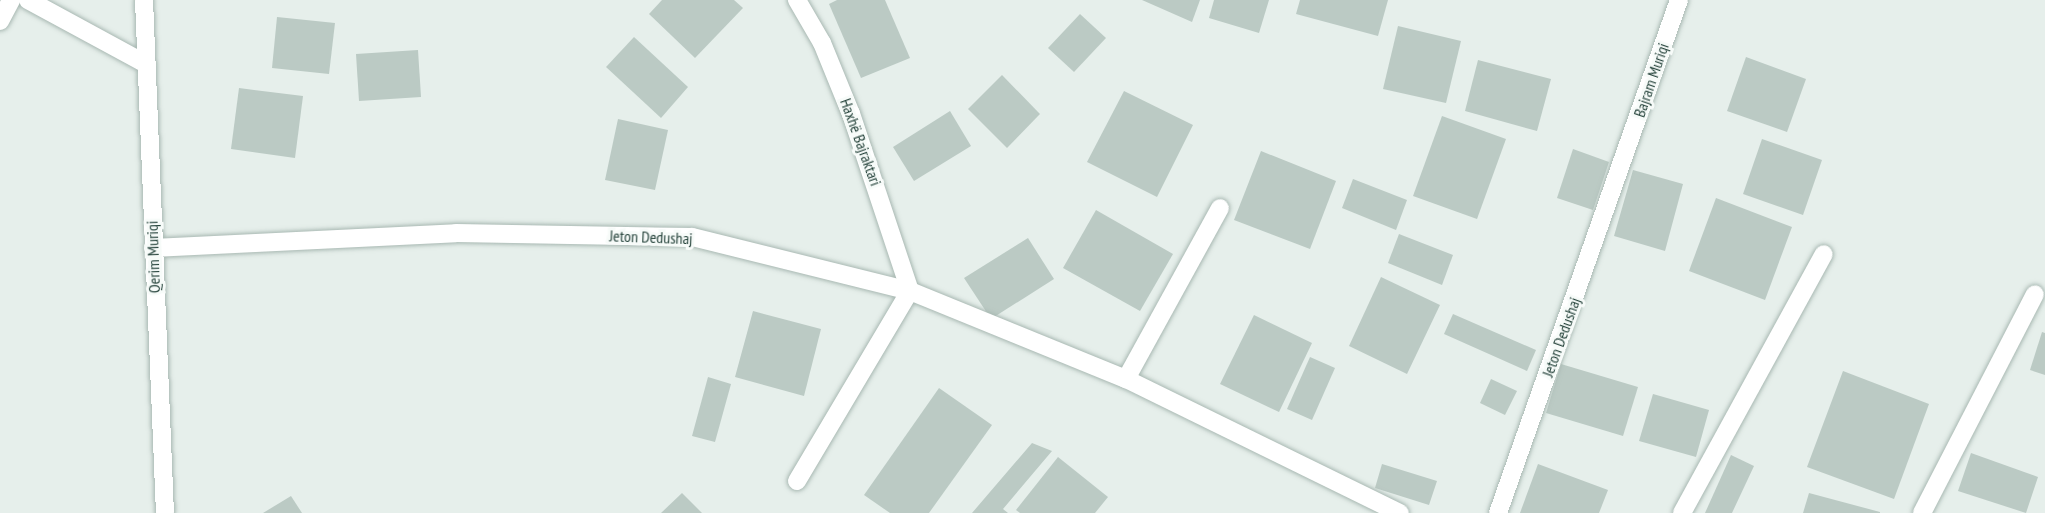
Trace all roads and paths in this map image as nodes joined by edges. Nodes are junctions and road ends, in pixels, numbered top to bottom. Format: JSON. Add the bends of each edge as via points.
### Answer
{"nodes":[{"id":1,"x":12,"y":0,"type":"edge"},
{"id":2,"x":28,"y":0,"type":"edge"},
{"id":3,"x":144,"y":0,"type":"edge"},
{"id":4,"x":797,"y":0,"type":"edge"},
{"id":5,"x":1679,"y":0,"type":"edge"},
{"id":6,"x":0,"y":21,"type":"edge"},
{"id":7,"x":146,"y":64,"type":"junction"},
{"id":8,"x":1623,"y":160,"type":"joint"},
{"id":9,"x":1220,"y":208,"type":"dead end"},
{"id":10,"x":153,"y":248,"type":"junction"},
{"id":11,"x":1824,"y":254,"type":"dead end"},
{"id":12,"x":910,"y":291,"type":"junction"},
{"id":13,"x":2035,"y":294,"type":"dead end"},
{"id":14,"x":1126,"y":379,"type":"junction"},
{"id":15,"x":797,"y":481,"type":"dead end"},
{"id":16,"x":165,"y":513,"type":"edge"},
{"id":17,"x":1400,"y":513,"type":"edge"},
{"id":18,"x":1498,"y":513,"type":"edge"},
{"id":19,"x":1682,"y":513,"type":"edge"},
{"id":20,"x":1922,"y":513,"type":"edge"}],
"edges":[{"from":1,"to":6,"type":"street"},
{"from":2,"to":7,"type":"street"},
{"from":3,"to":7,"type":"street","name":"Qerim Muriqi"},
{"from":4,"to":12,"type":"street","name":"Haxhë Bajraktari","via":[[822,43],[851,114]]},
{"from":5,"to":8,"type":"street","name":"Bajram Muriqi"},
{"from":7,"to":10,"type":"street","name":"Qerim Muriqi"},
{"from":8,"to":18,"type":"street","name":"Jeton Dedushaj"},
{"from":9,"to":14,"type":"street"},
{"from":10,"to":12,"type":"street","name":"Jeton Dedushaj","via":[[456,233],[692,237]]},
{"from":10,"to":16,"type":"street","name":"Qerim Muriqi"},
{"from":11,"to":19,"type":"street"},
{"from":12,"to":14,"type":"street","name":"Jeton Dedushaj"},
{"from":12,"to":15,"type":"street"},
{"from":13,"to":20,"type":"street"},
{"from":14,"to":17,"type":"street","name":"Jeton Dedushaj"}]}
